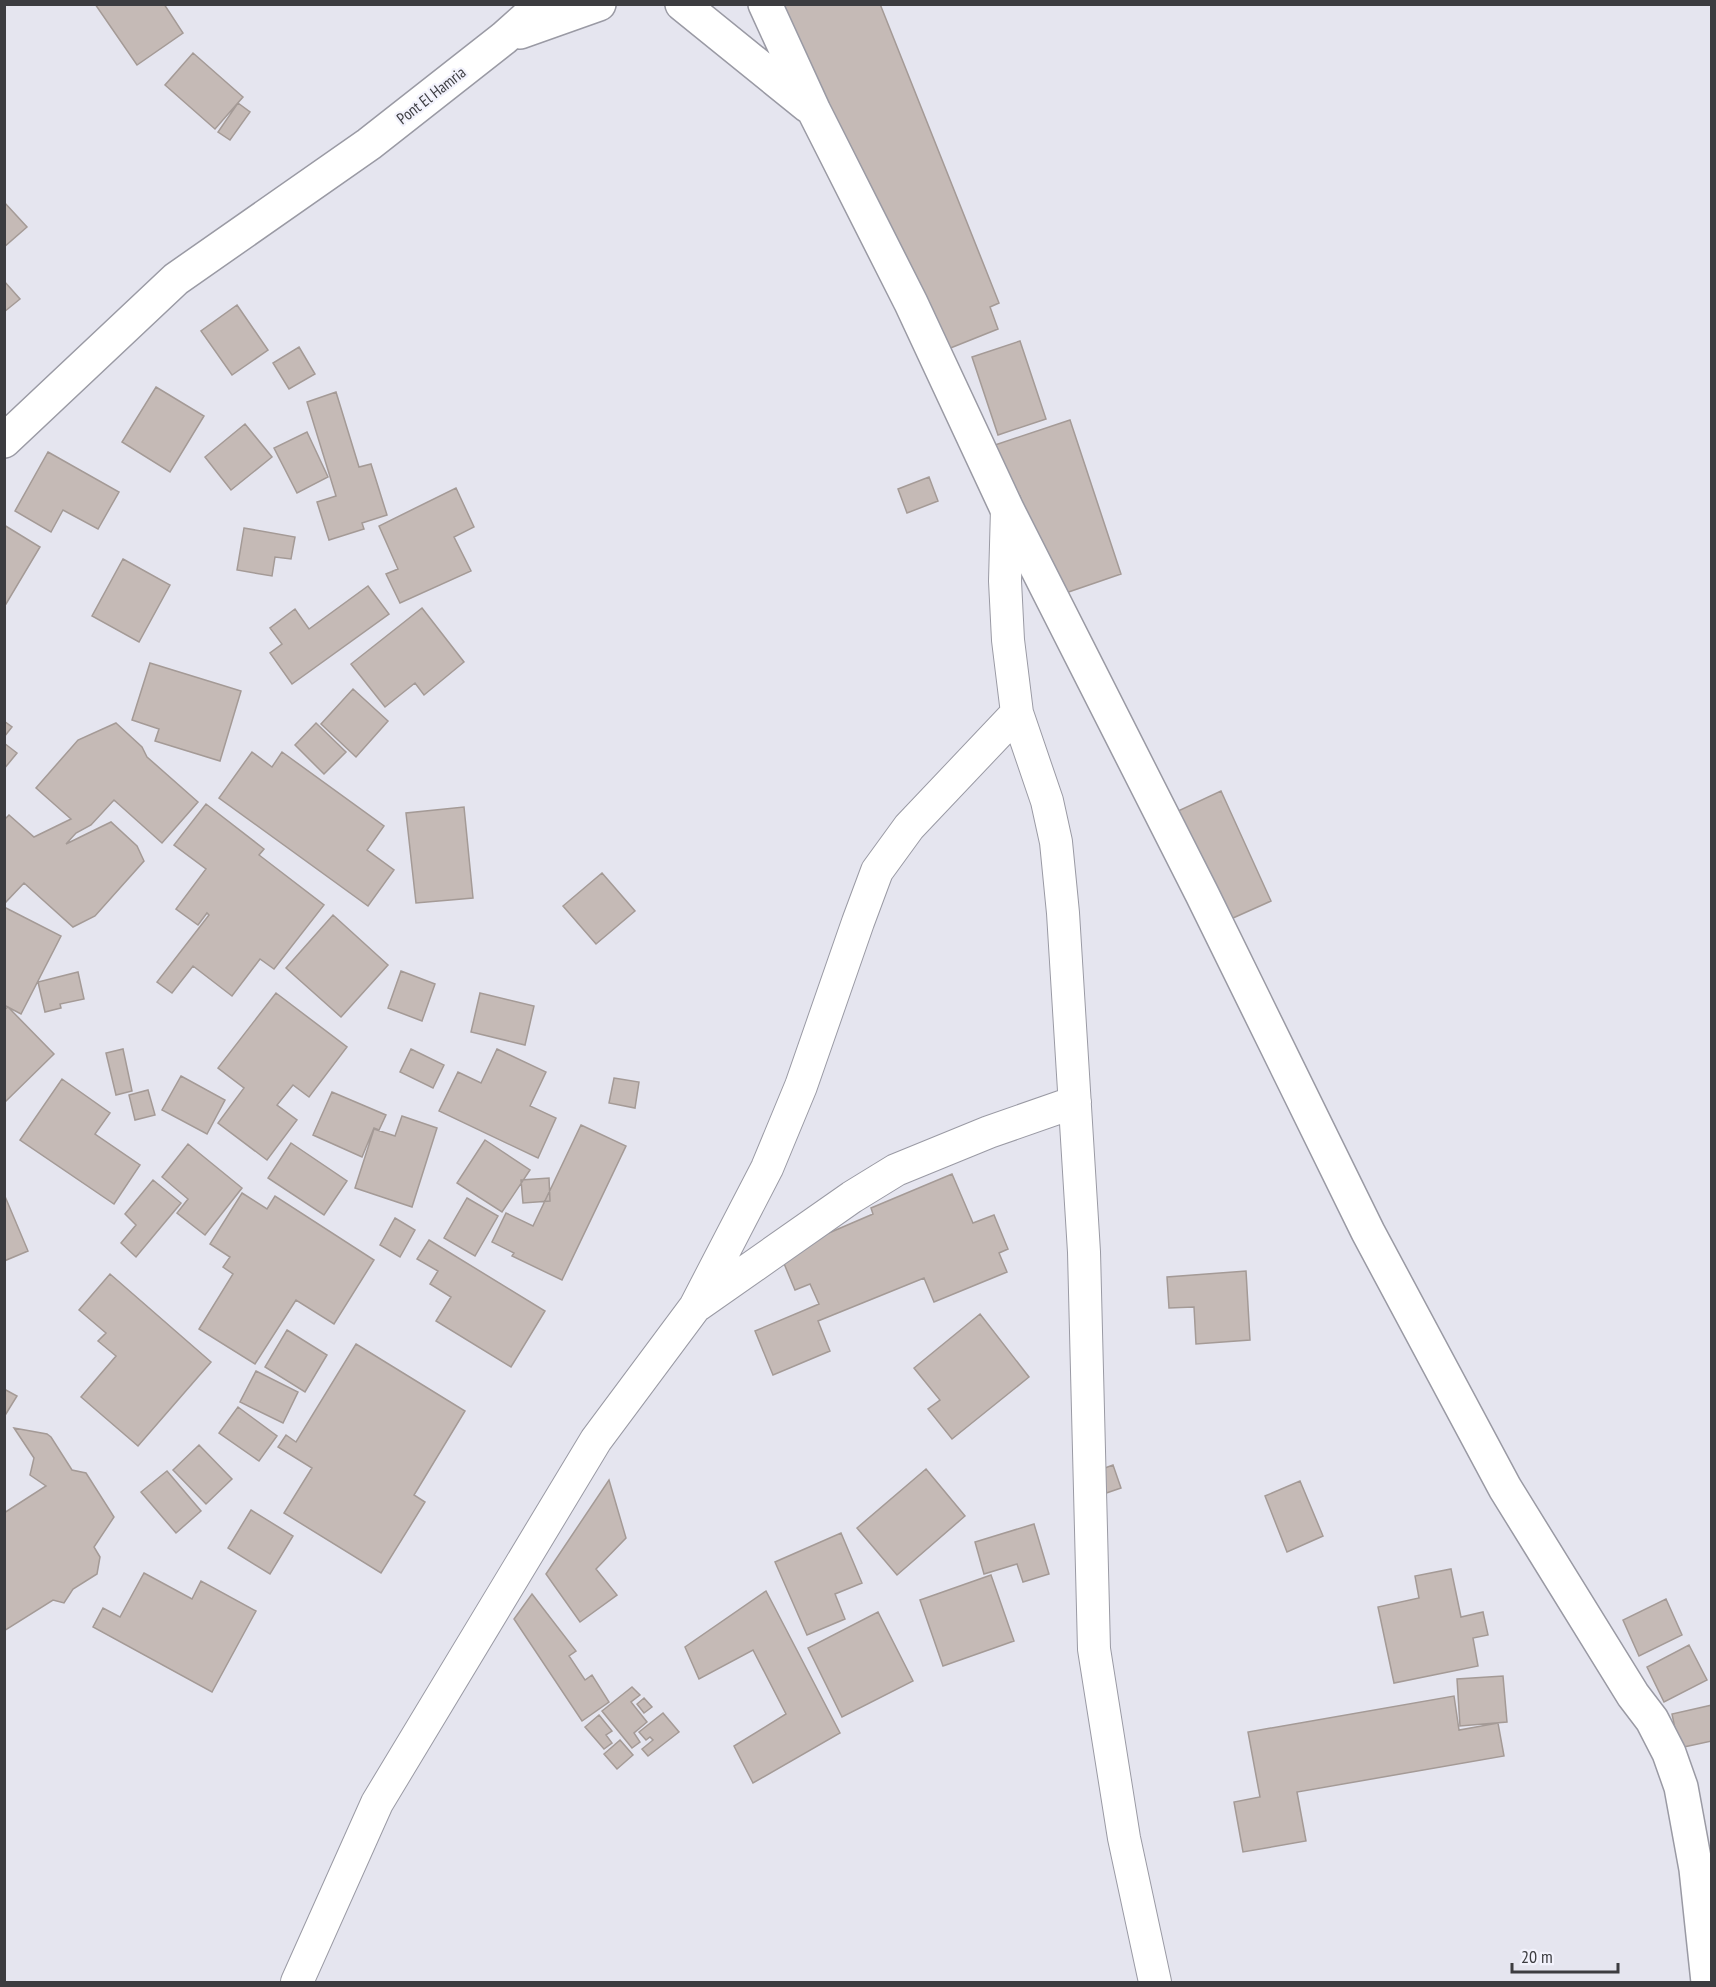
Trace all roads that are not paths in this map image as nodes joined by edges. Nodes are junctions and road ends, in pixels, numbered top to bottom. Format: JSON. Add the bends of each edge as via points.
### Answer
{"nodes":[{"id":1,"x":542,"y":4,"type":"edge"},
{"id":2,"x":599,"y":4,"type":"edge"},
{"id":3,"x":682,"y":4,"type":"edge"},
{"id":4,"x":765,"y":4,"type":"edge"},
{"id":5,"x":499,"y":42,"type":"junction"},
{"id":6,"x":814,"y":111,"type":"junction"},
{"id":7,"x":4,"y":441,"type":"edge"},
{"id":8,"x":1007,"y":509,"type":"junction"},
{"id":9,"x":1017,"y":713,"type":"junction"},
{"id":10,"x":1075,"y":1102,"type":"junction"},
{"id":11,"x":695,"y":1307,"type":"junction"},
{"id":12,"x":297,"y":1983,"type":"edge"},
{"id":13,"x":1155,"y":1983,"type":"edge"},
{"id":14,"x":1708,"y":1983,"type":"edge"}],
"edges":[{"from":1,"to":5,"type":"street","name":"Pont El Hamria"},
{"from":2,"to":5,"type":"street"},
{"from":3,"to":6,"type":"street"},
{"from":4,"to":6,"type":"street"},
{"from":5,"to":7,"type":"street","name":"Pont El Hamria","via":[[369,144],[176,279]]},
{"from":6,"to":8,"type":"street","via":[[911,303]]},
{"from":8,"to":9,"type":"street","via":[[1005,581]]},
{"from":8,"to":14,"type":"street","via":[[1368,1233],[1505,1488],[1670,1754],[1681,1787],[1696,1869]]},
{"from":9,"to":10,"type":"street","via":[[1047,801],[1056,842]]},
{"from":9,"to":11,"type":"street","via":[[909,827],[877,871],[801,1086],[767,1168]]},
{"from":10,"to":11,"type":"street","via":[[896,1170]]},
{"from":10,"to":13,"type":"street","via":[[1084,1252],[1094,1649],[1124,1838]]},
{"from":11,"to":12,"type":"street","via":[[596,1440],[377,1803]]}]}
